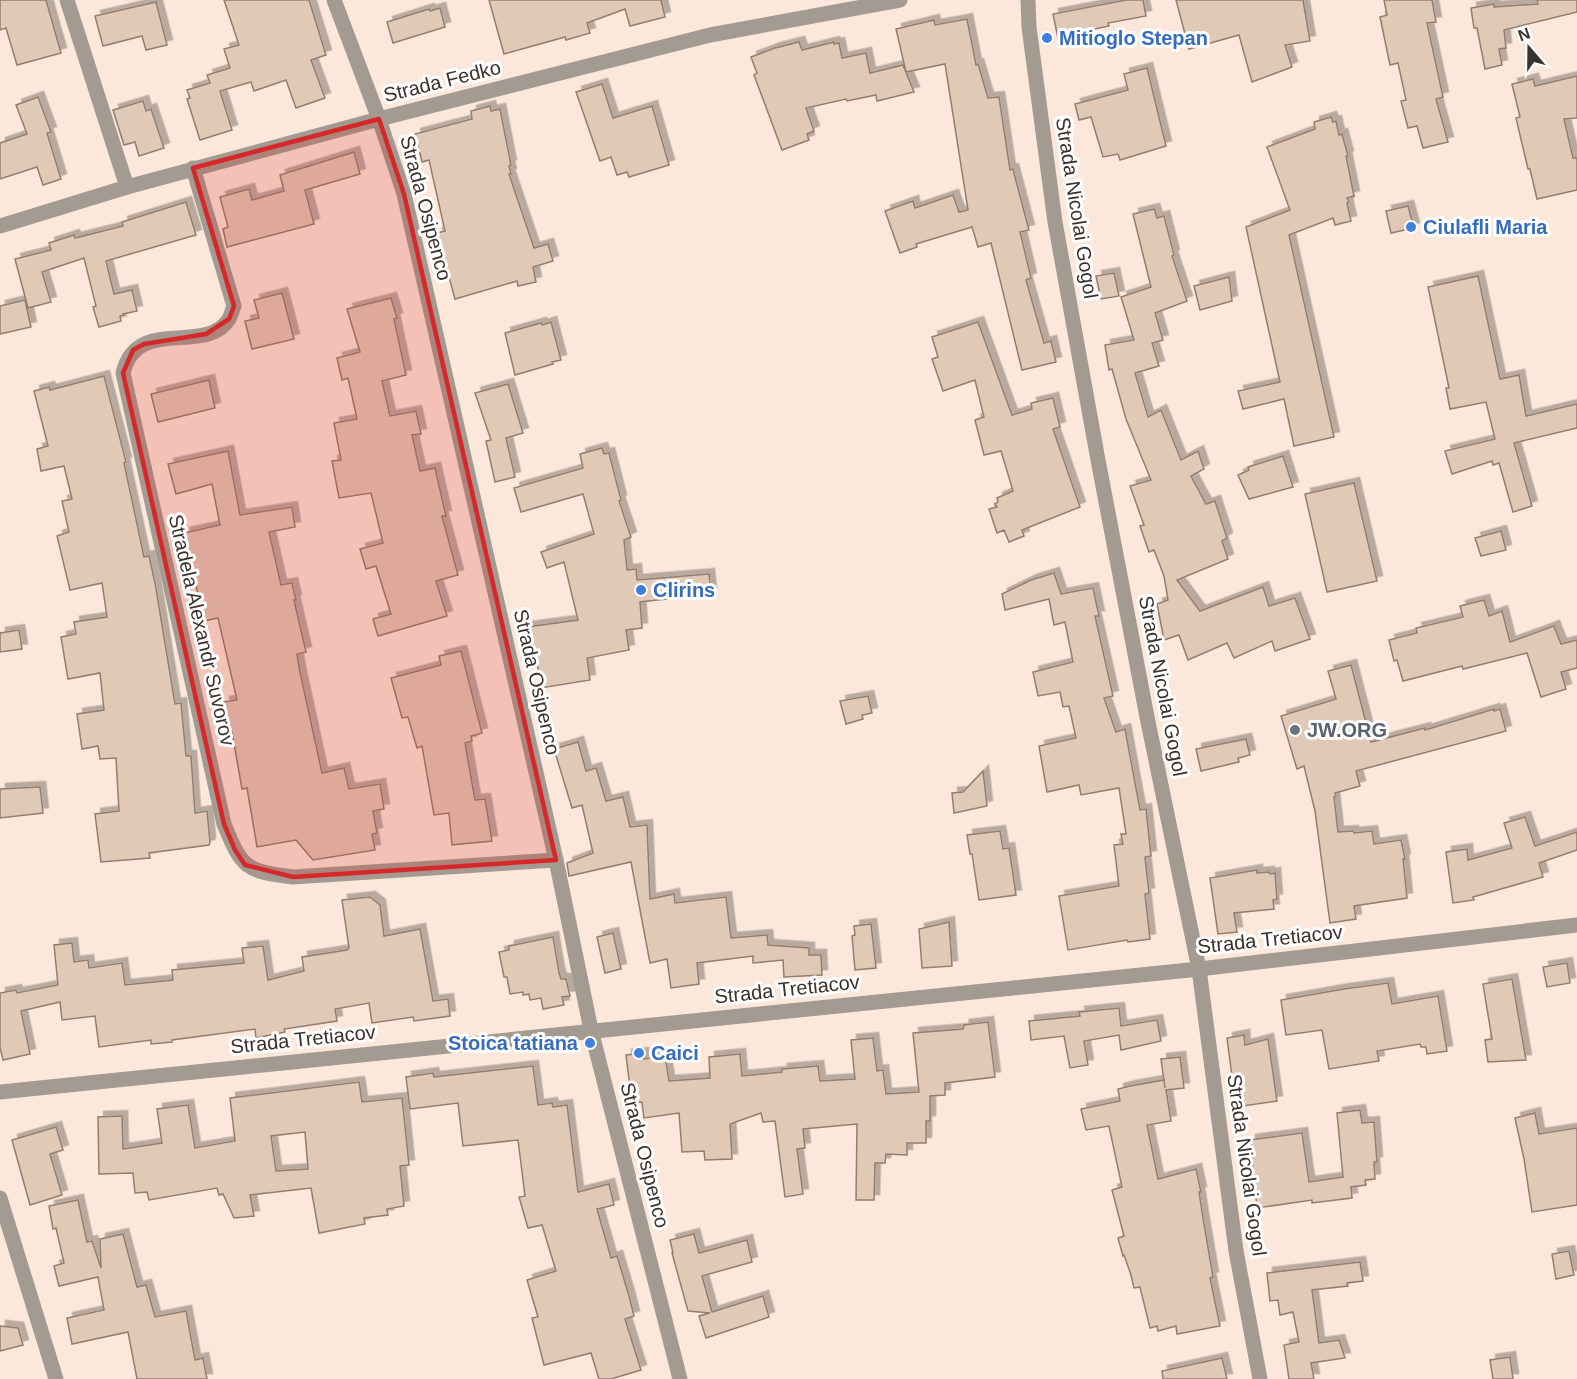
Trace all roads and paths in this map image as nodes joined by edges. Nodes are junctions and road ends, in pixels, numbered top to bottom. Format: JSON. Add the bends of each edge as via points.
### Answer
{"nodes":[{"id":1,"x":67,"y":0,"type":"edge"},
{"id":2,"x":334,"y":0,"type":"edge"},
{"id":3,"x":900,"y":0,"type":"edge"},
{"id":4,"x":1028,"y":0,"type":"edge"},
{"id":5,"x":379,"y":118,"type":"junction"},
{"id":6,"x":193,"y":168,"type":"junction"},
{"id":7,"x":127,"y":187,"type":"junction"},
{"id":8,"x":0,"y":226,"type":"edge"},
{"id":9,"x":556,"y":860,"type":"junction"},
{"id":10,"x":1577,"y":925,"type":"edge"},
{"id":11,"x":1199,"y":969,"type":"junction"},
{"id":12,"x":591,"y":1030,"type":"junction"},
{"id":13,"x":0,"y":1092,"type":"edge"},
{"id":14,"x":0,"y":1198,"type":"edge"},
{"id":15,"x":56,"y":1379,"type":"edge"},
{"id":16,"x":680,"y":1379,"type":"edge"},
{"id":17,"x":1260,"y":1379,"type":"edge"}],
"edges":[{"from":1,"to":7,"type":"street"},
{"from":2,"to":5,"type":"street","name":"Strada Osipenco"},
{"from":3,"to":5,"type":"street","name":"Strada Fedko","via":[[710,36]]},
{"from":4,"to":11,"type":"street","name":"Strada Nicolai Gogol","via":[[1057,233],[1147,717]]},
{"from":5,"to":6,"type":"street","name":"Strada Fedko"},
{"from":5,"to":9,"type":"street","name":"Strada Osipenco","via":[[410,217]]},
{"from":6,"to":7,"type":"street","name":"Strada Fedko"},
{"from":6,"to":9,"type":"street","name":"Stradela Alexandr Suvorov","via":[[234,306],[220,328],[206,334],[160,340],[133,350],[123,373],[225,824],[235,850],[245,865],[263,873],[293,876]]},
{"from":7,"to":8,"type":"street","name":"Strada Fedko"},
{"from":9,"to":12,"type":"street","name":"Strada Osipenco"},
{"from":10,"to":11,"type":"street","name":"Strada Tretiacov"},
{"from":11,"to":12,"type":"street","name":"Strada Tretiacov"},
{"from":11,"to":17,"type":"street","name":"Strada Nicolai Gogol","via":[[1236,1251]]},
{"from":12,"to":13,"type":"street","name":"Strada Tretiacov"},
{"from":12,"to":16,"type":"street","name":"Strada Osipenco"},
{"from":14,"to":15,"type":"street"}]}
